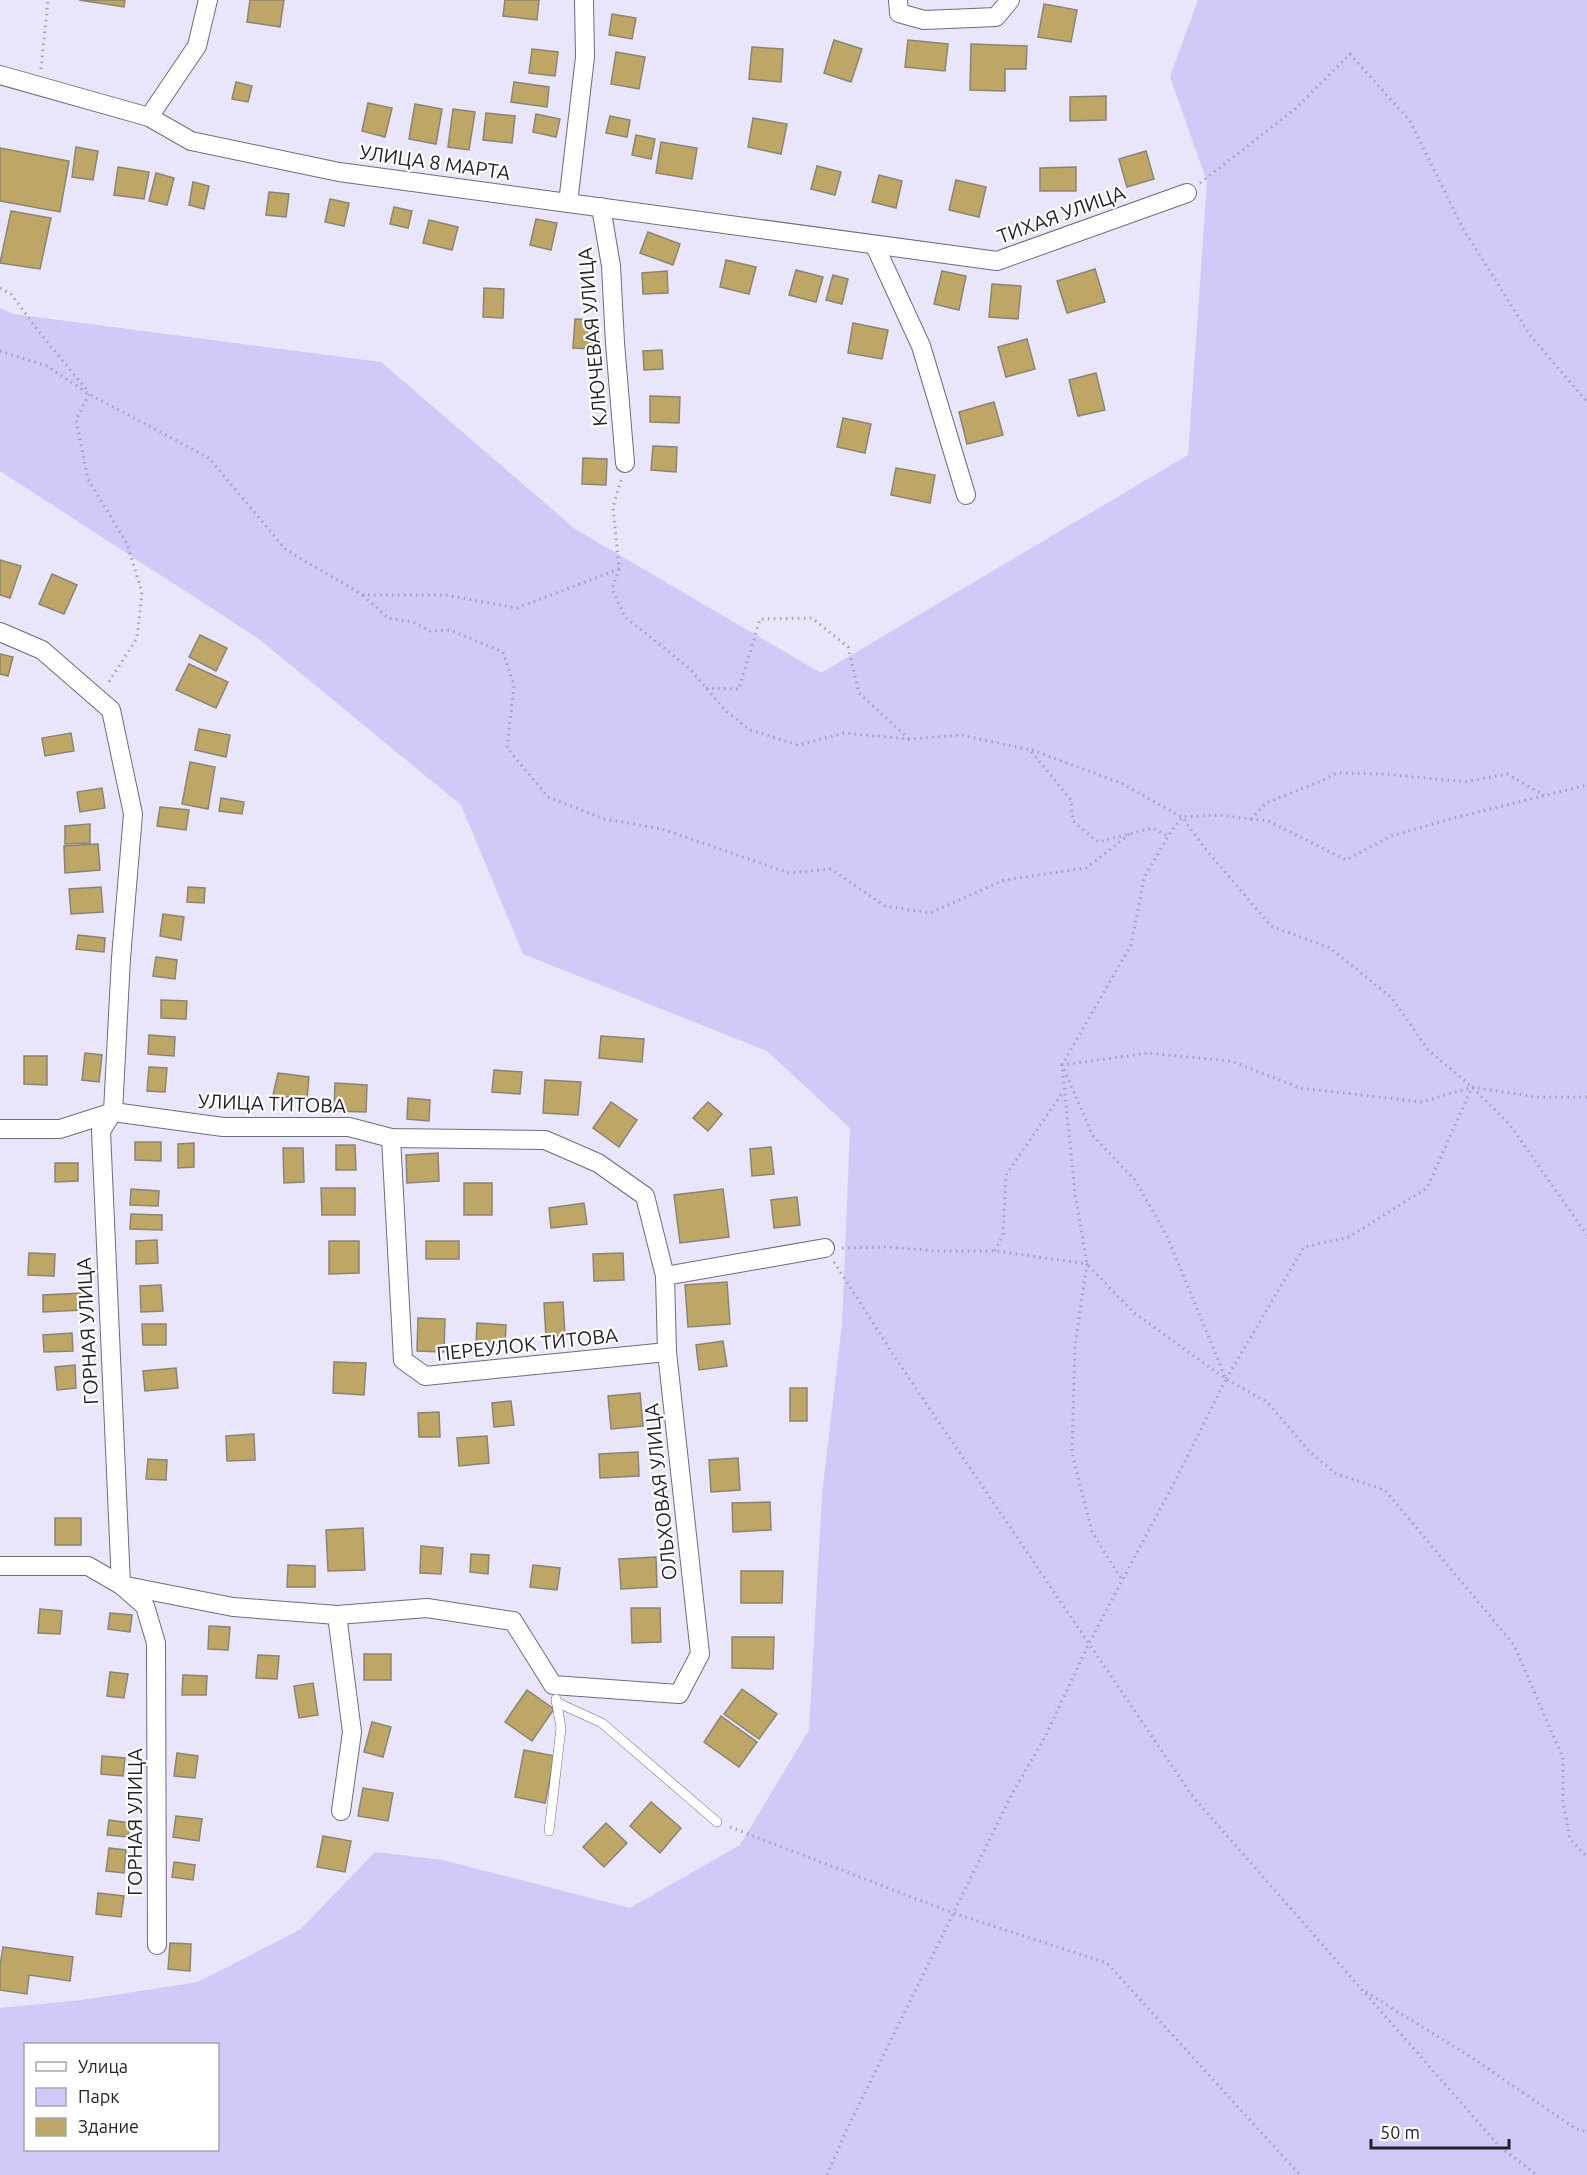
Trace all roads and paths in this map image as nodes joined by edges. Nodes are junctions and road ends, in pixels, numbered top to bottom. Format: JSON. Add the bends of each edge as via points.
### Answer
{"nodes":[{"id":1,"x":48,"y":0,"type":"edge"},
{"id":2,"x":208,"y":0,"type":"edge"},
{"id":3,"x":584,"y":0,"type":"edge"},
{"id":4,"x":1011,"y":0,"type":"edge"},
{"id":5,"x":899,"y":6,"type":"edge"},
{"id":6,"x":0,"y":75,"type":"edge"},
{"id":7,"x":37,"y":86,"type":"junction"},
{"id":8,"x":149,"y":117,"type":"junction"},
{"id":9,"x":1188,"y":193,"type":"joint"},
{"id":10,"x":568,"y":203,"type":"junction"},
{"id":11,"x":601,"y":207,"type":"junction"},
{"id":12,"x":875,"y":246,"type":"junction"},
{"id":13,"x":0,"y":288,"type":"edge"},
{"id":14,"x":0,"y":351,"type":"edge"},
{"id":15,"x":90,"y":394,"type":"junction"},
{"id":16,"x":1587,"y":402,"type":"edge"},
{"id":17,"x":625,"y":463,"type":"joint"},
{"id":18,"x":966,"y":495,"type":"dead end"},
{"id":19,"x":619,"y":568,"type":"junction"},
{"id":20,"x":363,"y":595,"type":"junction"},
{"id":21,"x":0,"y":632,"type":"edge"},
{"id":22,"x":706,"y":688,"type":"junction"},
{"id":23,"x":104,"y":704,"type":"junction"},
{"id":24,"x":909,"y":739,"type":"junction"},
{"id":25,"x":1030,"y":750,"type":"junction"},
{"id":26,"x":1587,"y":785,"type":"edge"},
{"id":27,"x":1545,"y":796,"type":"junction"},
{"id":28,"x":1182,"y":817,"type":"junction"},
{"id":29,"x":1251,"y":819,"type":"junction"},
{"id":30,"x":1130,"y":834,"type":"junction"},
{"id":31,"x":1168,"y":836,"type":"junction"},
{"id":32,"x":1062,"y":1065,"type":"junction"},
{"id":33,"x":1472,"y":1087,"type":"junction"},
{"id":34,"x":1064,"y":1090,"type":"junction"},
{"id":35,"x":1587,"y":1097,"type":"edge"},
{"id":36,"x":113,"y":1112,"type":"junction"},
{"id":37,"x":0,"y":1129,"type":"edge"},
{"id":38,"x":391,"y":1138,"type":"junction"},
{"id":39,"x":545,"y":1140,"type":"joint"},
{"id":40,"x":1587,"y":1235,"type":"edge"},
{"id":41,"x":825,"y":1248,"type":"junction"},
{"id":42,"x":995,"y":1251,"type":"junction"},
{"id":43,"x":1087,"y":1264,"type":"junction"},
{"id":44,"x":665,"y":1276,"type":"junction"},
{"id":45,"x":667,"y":1352,"type":"junction"},
{"id":46,"x":1226,"y":1379,"type":"junction"},
{"id":47,"x":0,"y":1566,"type":"edge"},
{"id":48,"x":1122,"y":1580,"type":"junction"},
{"id":49,"x":121,"y":1585,"type":"junction"},
{"id":50,"x":337,"y":1615,"type":"junction"},
{"id":51,"x":1089,"y":1643,"type":"junction"},
{"id":52,"x":555,"y":1693,"type":"junction"},
{"id":53,"x":341,"y":1811,"type":"dead end"},
{"id":54,"x":717,"y":1822,"type":"joint"},
{"id":55,"x":549,"y":1831,"type":"dead end"},
{"id":56,"x":1587,"y":1857,"type":"edge"},
{"id":57,"x":953,"y":1913,"type":"junction"},
{"id":58,"x":157,"y":1945,"type":"dead end"},
{"id":59,"x":1362,"y":1990,"type":"junction"},
{"id":60,"x":1587,"y":2132,"type":"edge"},
{"id":61,"x":827,"y":2175,"type":"edge"},
{"id":62,"x":1300,"y":2175,"type":"edge"},
{"id":63,"x":1537,"y":2175,"type":"edge"}],
"edges":[{"from":1,"to":7,"type":"path"},
{"from":2,"to":8,"type":"street","via":[[197,46]]},
{"from":3,"to":10,"type":"street","via":[[585,57]]},
{"from":4,"to":5,"type":"street","via":[[996,17],[924,20]]},
{"from":6,"to":7,"type":"street","name":"УЛИЦА 8 МАРТА"},
{"from":7,"to":8,"type":"street","name":"УЛИЦА 8 МАРТА"},
{"from":8,"to":10,"type":"street","name":"УЛИЦА 8 МАРТА","via":[[191,141],[316,167]]},
{"from":9,"to":12,"type":"street","name":"ТИХАЯ УЛИЦА","via":[[997,261]]},
{"from":9,"to":16,"type":"path","via":[[1295,109],[1350,54],[1410,121],[1462,227],[1499,286],[1530,335]]},
{"from":10,"to":11,"type":"street","name":"УЛИЦА 8 МАРТА"},
{"from":11,"to":12,"type":"street","name":"УЛИЦА 8 МАРТА"},
{"from":11,"to":17,"type":"street","name":"КЛЮЧЕВАЯ УЛИЦА","via":[[611,266]]},
{"from":12,"to":18,"type":"street","via":[[921,346]]},
{"from":13,"to":15,"type":"path","via":[[11,294]]},
{"from":14,"to":15,"type":"path","via":[[47,366]]},
{"from":15,"to":20,"type":"path","via":[[209,458],[286,550]]},
{"from":15,"to":23,"type":"path","via":[[76,420],[88,479],[128,544],[142,592],[137,638]]},
{"from":17,"to":19,"type":"path","via":[[613,507]]},
{"from":19,"to":20,"type":"path","via":[[516,608],[445,595]]},
{"from":19,"to":22,"type":"path","via":[[612,589],[625,617],[689,668]]},
{"from":20,"to":30,"type":"path","via":[[388,618],[413,622],[430,632],[450,630],[503,652],[514,685],[507,748],[548,797],[604,819],[662,829],[789,873],[831,869],[885,906],[930,913],[1004,880],[1086,868]]},
{"from":21,"to":23,"type":"street","via":[[42,650]]},
{"from":22,"to":24,"type":"path","via":[[750,730],[798,745],[845,732]]},
{"from":22,"to":24,"type":"path","via":[[739,689],[760,619],[812,618],[848,647],[858,693]]},
{"from":23,"to":36,"type":"street","name":"ГОРНАЯ УЛИЦА","via":[[133,814]]},
{"from":24,"to":25,"type":"path","via":[[961,735]]},
{"from":25,"to":28,"type":"path","via":[[1121,783]]},
{"from":25,"to":30,"type":"path","via":[[1071,800],[1073,821],[1098,842]]},
{"from":26,"to":27,"type":"path"},
{"from":27,"to":29,"type":"path","via":[[1507,774],[1465,782],[1337,773],[1266,803]]},
{"from":27,"to":29,"type":"path","via":[[1391,836],[1346,860],[1268,821]]},
{"from":28,"to":29,"type":"path","via":[[1218,815]]},
{"from":28,"to":31,"type":"path"},
{"from":28,"to":33,"type":"path","via":[[1271,926],[1330,948],[1365,976],[1392,998],[1428,1050]]},
{"from":30,"to":31,"type":"path","via":[[1152,828]]},
{"from":31,"to":32,"type":"path","via":[[1143,878],[1131,945]]},
{"from":32,"to":33,"type":"path","via":[[1148,1053],[1231,1061],[1300,1088],[1422,1102]]},
{"from":32,"to":34,"type":"path"},
{"from":32,"to":46,"type":"path","via":[[1093,1136],[1134,1180],[1167,1236]]},
{"from":33,"to":35,"type":"path","via":[[1536,1097]]},
{"from":33,"to":40,"type":"path","via":[[1510,1125]]},
{"from":33,"to":46,"type":"path","via":[[1427,1188],[1349,1237],[1304,1247]]},
{"from":34,"to":42,"type":"path","via":[[1006,1174],[1003,1235]]},
{"from":34,"to":43,"type":"path"},
{"from":36,"to":37,"type":"street","name":"УЛИЦА ТИТОВА","via":[[60,1129]]},
{"from":36,"to":38,"type":"street","name":"УЛИЦА ТИТОВА","via":[[222,1127],[350,1127]]},
{"from":36,"to":49,"type":"street","name":"ГОРНАЯ УЛИЦА","via":[[101,1131]]},
{"from":38,"to":39,"type":"street","name":"УЛИЦА ТИТОВА"},
{"from":38,"to":45,"type":"street","name":"ПЕРЕУЛОК ТИТОВА","via":[[403,1360],[425,1376]]},
{"from":39,"to":44,"type":"street","name":"ОЛЬХОВАЯ УЛИЦА","via":[[598,1163],[645,1196]]},
{"from":41,"to":42,"type":"path"},
{"from":41,"to":44,"type":"street"},
{"from":41,"to":51,"type":"path"},
{"from":42,"to":43,"type":"path"},
{"from":43,"to":46,"type":"path","via":[[1134,1312]]},
{"from":43,"to":48,"type":"path","via":[[1075,1346],[1072,1454],[1092,1532]]},
{"from":44,"to":45,"type":"street","name":"ОЛЬХОВАЯ УЛИЦА"},
{"from":45,"to":52,"type":"street","name":"ОЛЬХОВАЯ УЛИЦА","via":[[700,1654],[679,1694]]},
{"from":46,"to":48,"type":"path"},
{"from":46,"to":56,"type":"path","via":[[1267,1402],[1336,1474],[1385,1490],[1514,1645],[1563,1758],[1563,1801],[1570,1839]]},
{"from":47,"to":49,"type":"street","via":[[88,1566]]},
{"from":48,"to":51,"type":"path"},
{"from":49,"to":50,"type":"street","via":[[233,1607]]},
{"from":49,"to":58,"type":"street","name":"ГОРНАЯ УЛИЦА","via":[[145,1606],[156,1643]]},
{"from":50,"to":52,"type":"street","via":[[427,1608],[513,1621]]},
{"from":50,"to":53,"type":"street","via":[[352,1732]]},
{"from":51,"to":57,"type":"path"},
{"from":51,"to":59,"type":"path","via":[[1193,1797]]},
{"from":52,"to":54,"type":"lane","via":[[602,1723]]},
{"from":52,"to":55,"type":"lane","via":[[561,1728]]},
{"from":54,"to":57,"type":"path"},
{"from":57,"to":61,"type":"path"},
{"from":57,"to":62,"type":"path","via":[[1107,1963]]},
{"from":59,"to":60,"type":"path","via":[[1474,2059],[1576,2129]]},
{"from":59,"to":63,"type":"path","via":[[1500,2147]]}]}
